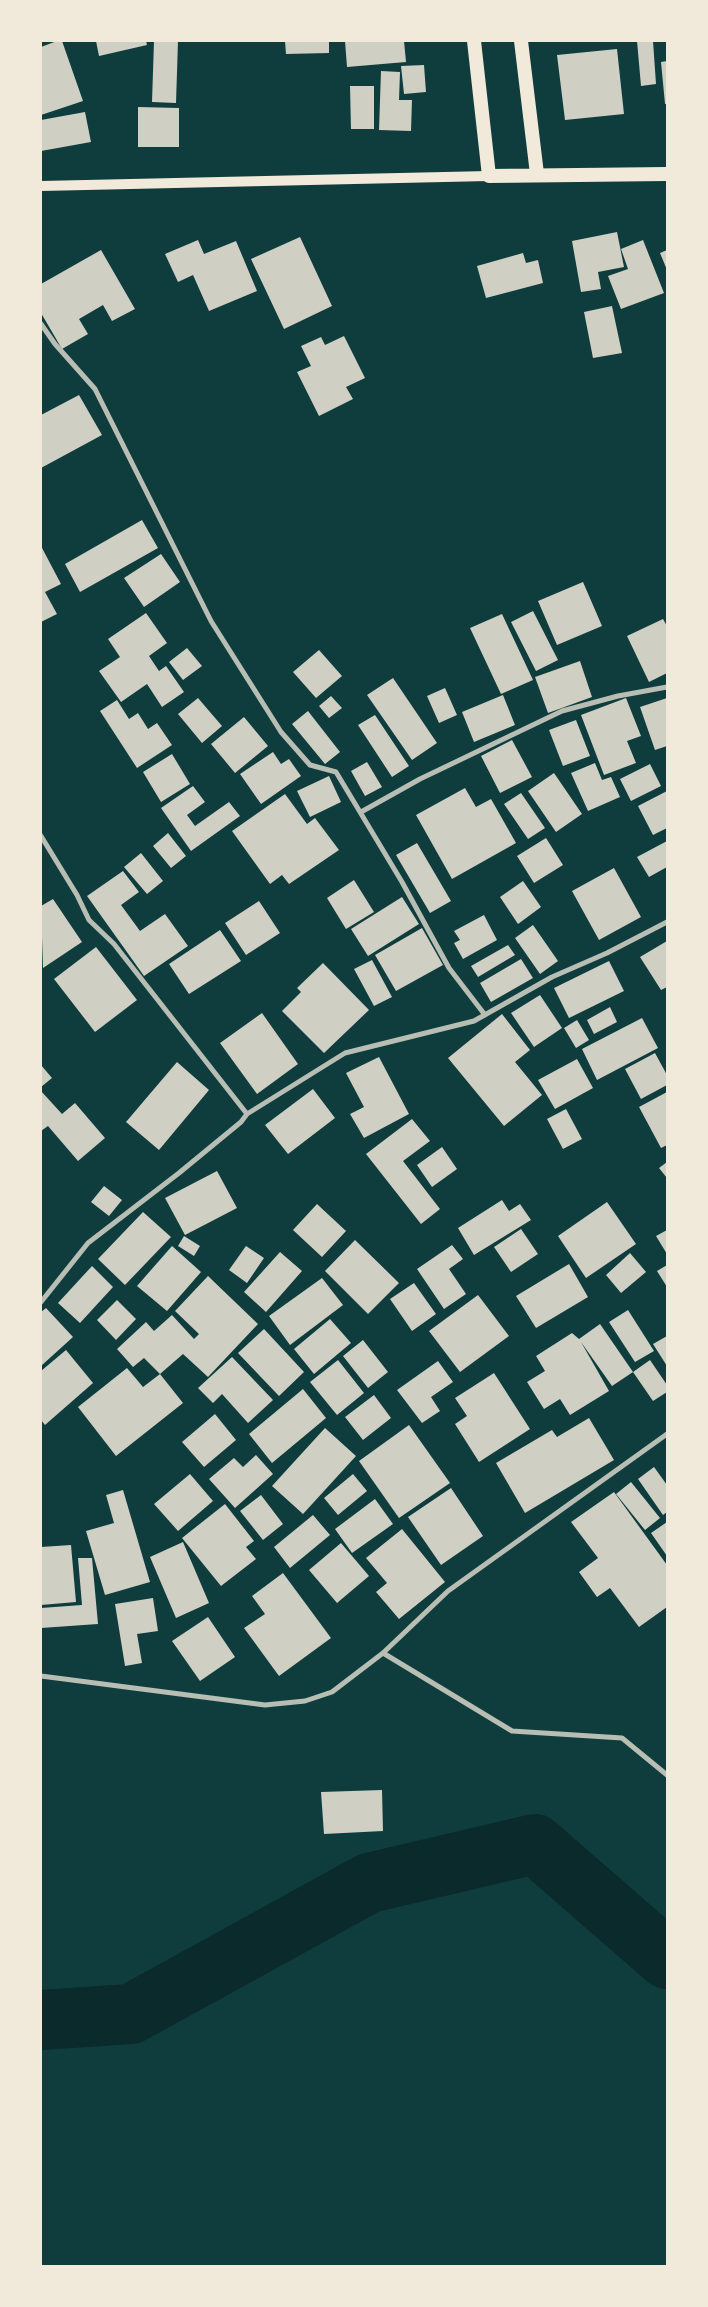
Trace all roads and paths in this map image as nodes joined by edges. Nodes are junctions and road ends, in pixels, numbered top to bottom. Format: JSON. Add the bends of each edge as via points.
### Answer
{"nodes":[{"id":1,"x":474,"y":41,"type":"edge"},
{"id":2,"x":521,"y":41,"type":"edge"},
{"id":3,"x":537,"y":174,"type":"junction"},
{"id":4,"x":667,"y":174,"type":"edge"},
{"id":5,"x":489,"y":176,"type":"junction"},
{"id":6,"x":41,"y":186,"type":"edge"},
{"id":7,"x":41,"y":324,"type":"edge"},
{"id":8,"x":667,"y":688,"type":"edge"},
{"id":9,"x":361,"y":812,"type":"junction"},
{"id":10,"x":41,"y":836,"type":"edge"},
{"id":11,"x":667,"y":922,"type":"edge"},
{"id":12,"x":485,"y":1015,"type":"junction"},
{"id":13,"x":247,"y":1114,"type":"junction"},
{"id":14,"x":41,"y":1302,"type":"edge"},
{"id":15,"x":667,"y":1434,"type":"edge"},
{"id":16,"x":383,"y":1653,"type":"junction"},
{"id":17,"x":41,"y":1676,"type":"edge"},
{"id":18,"x":667,"y":1776,"type":"edge"}],
"edges":[{"from":1,"to":5,"type":"highway"},
{"from":2,"to":3,"type":"highway"},
{"from":3,"to":4,"type":"highway"},
{"from":3,"to":5,"type":"highway"},
{"from":5,"to":6,"type":"main road"},
{"from":7,"to":9,"type":"street","via":[[94,389],[211,621],[281,732],[310,765],[336,772]]},
{"from":8,"to":9,"type":"street","via":[[618,696],[562,711],[420,779]]},
{"from":9,"to":12,"type":"street","via":[[449,968]]},
{"from":10,"to":13,"type":"street","via":[[89,920],[114,944]]},
{"from":11,"to":12,"type":"street","via":[[552,977]]},
{"from":12,"to":13,"type":"street","via":[[474,1021],[345,1053]]},
{"from":13,"to":14,"type":"street","via":[[179,1173],[88,1243]]},
{"from":15,"to":16,"type":"street","via":[[448,1591]]},
{"from":16,"to":17,"type":"street","via":[[332,1692],[305,1701],[265,1705]]},
{"from":16,"to":18,"type":"street","via":[[512,1731],[622,1738]]}]}
